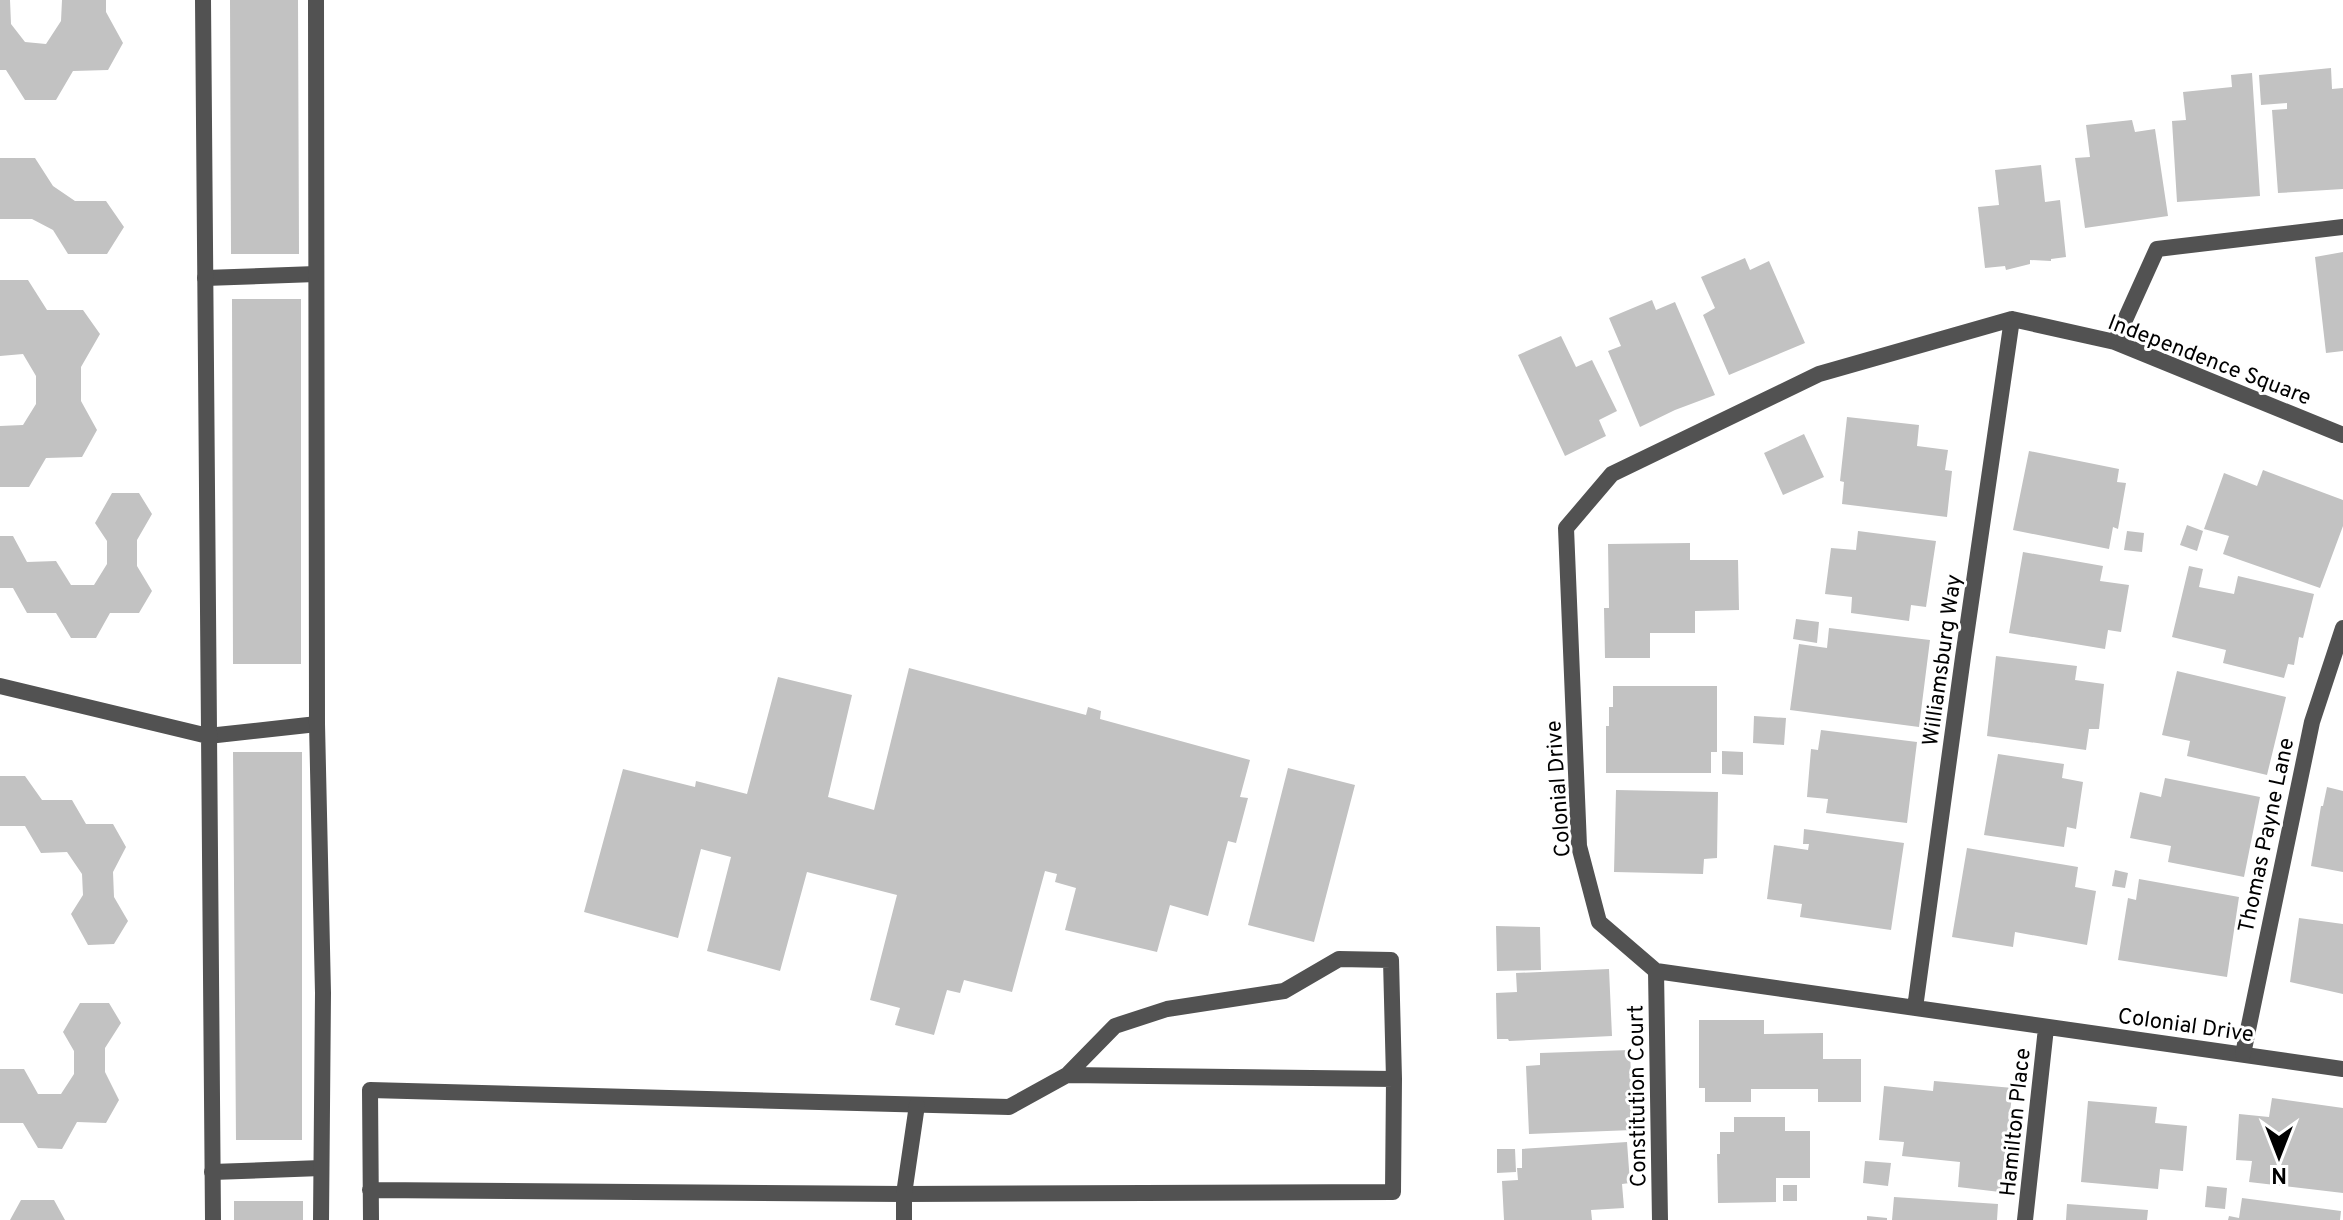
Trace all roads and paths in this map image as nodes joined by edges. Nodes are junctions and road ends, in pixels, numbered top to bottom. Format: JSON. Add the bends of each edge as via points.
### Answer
{"nodes":[{"id":1,"x":203,"y":0,"type":"edge"},
{"id":2,"x":316,"y":0,"type":"edge"},
{"id":3,"x":2343,"y":227,"type":"edge"},
{"id":4,"x":316,"y":274,"type":"junction"},
{"id":5,"x":205,"y":278,"type":"junction"},
{"id":6,"x":2012,"y":319,"type":"junction"},
{"id":7,"x":2115,"y":342,"type":"junction"},
{"id":8,"x":2343,"y":435,"type":"edge"},
{"id":9,"x":2343,"y":628,"type":"edge"},
{"id":10,"x":0,"y":686,"type":"edge"},
{"id":11,"x":317,"y":724,"type":"junction"},
{"id":12,"x":208,"y":736,"type":"junction"},
{"id":13,"x":1656,"y":971,"type":"junction"},
{"id":14,"x":1915,"y":1008,"type":"junction"},
{"id":15,"x":2046,"y":1028,"type":"junction"},
{"id":16,"x":2243,"y":1054,"type":"junction"},
{"id":17,"x":2343,"y":1069,"type":"edge"},
{"id":18,"x":1067,"y":1075,"type":"junction"},
{"id":19,"x":1394,"y":1079,"type":"junction"},
{"id":20,"x":917,"y":1105,"type":"junction"},
{"id":21,"x":321,"y":1168,"type":"junction"},
{"id":22,"x":212,"y":1172,"type":"junction"},
{"id":23,"x":370,"y":1190,"type":"junction"},
{"id":24,"x":904,"y":1194,"type":"junction"},
{"id":25,"x":213,"y":1220,"type":"edge"},
{"id":26,"x":321,"y":1220,"type":"edge"},
{"id":27,"x":371,"y":1220,"type":"edge"},
{"id":28,"x":904,"y":1220,"type":"edge"},
{"id":29,"x":1660,"y":1220,"type":"edge"},
{"id":30,"x":2025,"y":1220,"type":"edge"}],
"edges":[{"from":1,"to":5,"type":"street"},
{"from":2,"to":4,"type":"street"},
{"from":3,"to":7,"type":"street","via":[[2157,249]]},
{"from":4,"to":5,"type":"street"},
{"from":4,"to":11,"type":"street"},
{"from":5,"to":12,"type":"street"},
{"from":6,"to":7,"type":"street","name":"Independence Square"},
{"from":6,"to":13,"type":"street","name":"Colonial Drive","via":[[1819,374],[1612,474],[1566,528],[1579,846],[1599,922]]},
{"from":6,"to":14,"type":"street","name":"Williamsburg Way"},
{"from":7,"to":8,"type":"street","name":"Independence Square"},
{"from":9,"to":16,"type":"street","name":"Thomas Payne Lane","via":[[2312,722]]},
{"from":10,"to":12,"type":"street"},
{"from":11,"to":12,"type":"street"},
{"from":11,"to":21,"type":"street"},
{"from":12,"to":22,"type":"street"},
{"from":13,"to":14,"type":"street","name":"Colonial Drive"},
{"from":13,"to":29,"type":"street","name":"Constitution Court"},
{"from":14,"to":15,"type":"street","name":"Colonial Drive"},
{"from":15,"to":16,"type":"street","name":"Colonial Drive"},
{"from":15,"to":30,"type":"street","name":"Hamilton Place"},
{"from":16,"to":17,"type":"street","name":"Colonial Drive"},
{"from":18,"to":19,"type":"street"},
{"from":18,"to":19,"type":"street","via":[[1115,1026],[1167,1009],[1284,991],[1339,959],[1391,960]]},
{"from":18,"to":20,"type":"street","via":[[1009,1107]]},
{"from":19,"to":24,"type":"street","via":[[1393,1192]]},
{"from":20,"to":23,"type":"street","via":[[370,1090]]},
{"from":20,"to":24,"type":"street"},
{"from":21,"to":22,"type":"street"},
{"from":21,"to":26,"type":"street"},
{"from":22,"to":25,"type":"street"},
{"from":23,"to":24,"type":"street"},
{"from":23,"to":27,"type":"street"},
{"from":24,"to":28,"type":"street"}]}
